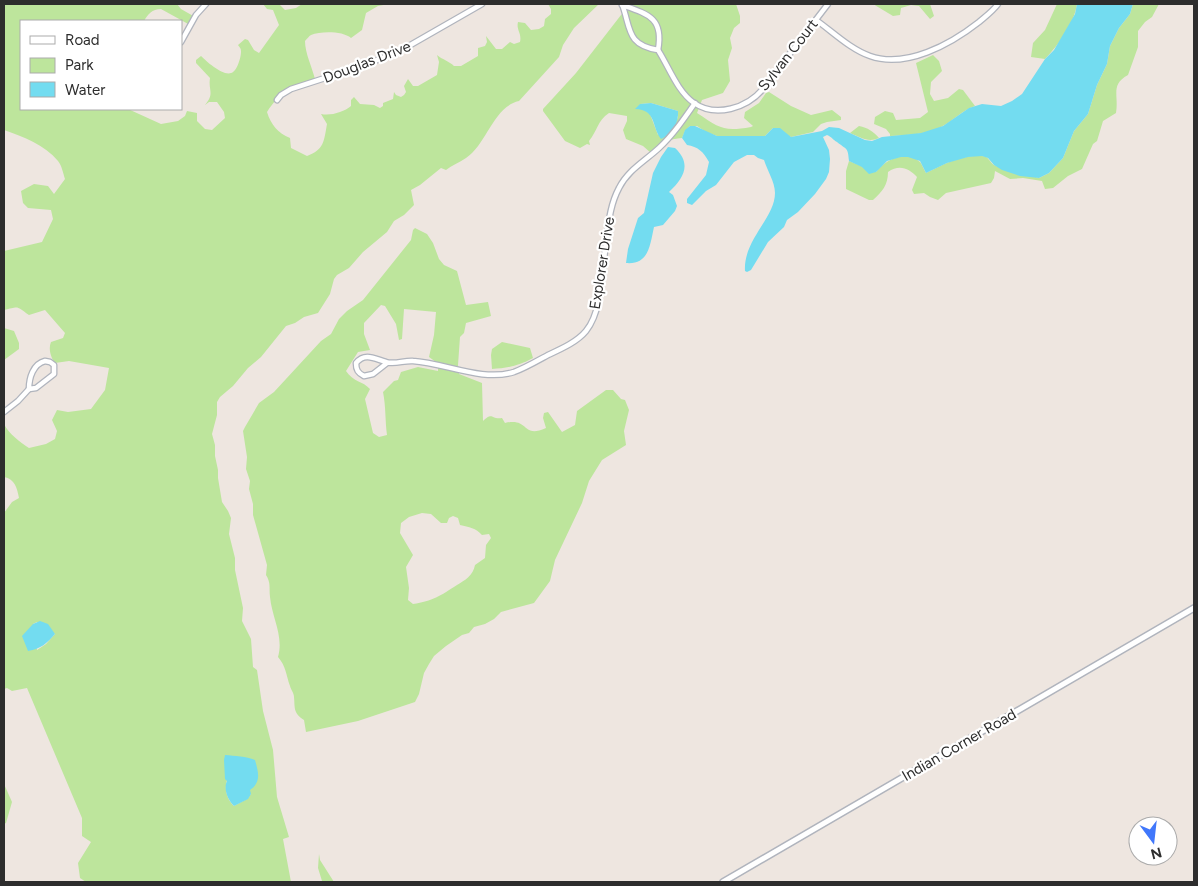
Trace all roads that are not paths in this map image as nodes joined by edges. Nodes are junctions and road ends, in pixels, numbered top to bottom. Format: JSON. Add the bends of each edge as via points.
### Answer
{"nodes":[{"id":1,"x":206,"y":4,"type":"edge"},
{"id":2,"x":482,"y":4,"type":"edge"},
{"id":3,"x":622,"y":4,"type":"edge"},
{"id":4,"x":828,"y":4,"type":"edge"},
{"id":5,"x":998,"y":4,"type":"edge"},
{"id":6,"x":816,"y":20,"type":"junction"},
{"id":7,"x":182,"y":40,"type":"edge"},
{"id":8,"x":658,"y":50,"type":"junction"},
{"id":9,"x":277,"y":100,"type":"dead end"},
{"id":10,"x":695,"y":103,"type":"junction"},
{"id":11,"x":388,"y":363,"type":"junction"},
{"id":12,"x":29,"y":389,"type":"junction"},
{"id":13,"x":4,"y":412,"type":"edge"},
{"id":14,"x":1194,"y":608,"type":"edge"},
{"id":15,"x":723,"y":882,"type":"edge"}],
"edges":[{"from":1,"to":7,"type":"street"},
{"from":2,"to":9,"type":"street","name":"Douglas Drive","via":[[400,51],[291,89]]},
{"from":3,"to":8,"type":"street","name":"Sylvan Court","via":[[634,39]]},
{"from":3,"to":8,"type":"street","name":"Sylvan Court","via":[[652,17],[657,25]]},
{"from":4,"to":6,"type":"street","name":"Sylvan Court"},
{"from":5,"to":6,"type":"street","via":[[968,30],[927,52],[908,58],[871,57],[856,50]]},
{"from":6,"to":10,"type":"street","name":"Sylvan Court","via":[[763,90],[744,104],[716,111]]},
{"from":8,"to":10,"type":"street","name":"Sylvan Court","via":[[678,86]]},
{"from":10,"to":11,"type":"street","name":"Explorer Drive","via":[[660,148],[632,170],[620,186],[612,203],[598,301],[586,331],[564,347],[513,372],[483,375],[410,360]]},
{"from":11,"to":11,"type":"street","name":"Explorer Drive","via":[[379,358],[363,357],[356,363],[356,368],[364,376],[373,374]]},
{"from":12,"to":12,"type":"street","via":[[29,381],[40,362],[45,360],[54,365],[54,374],[36,388]]},
{"from":12,"to":13,"type":"street"},
{"from":14,"to":15,"type":"street","name":"Indian Corner Road"}]}
